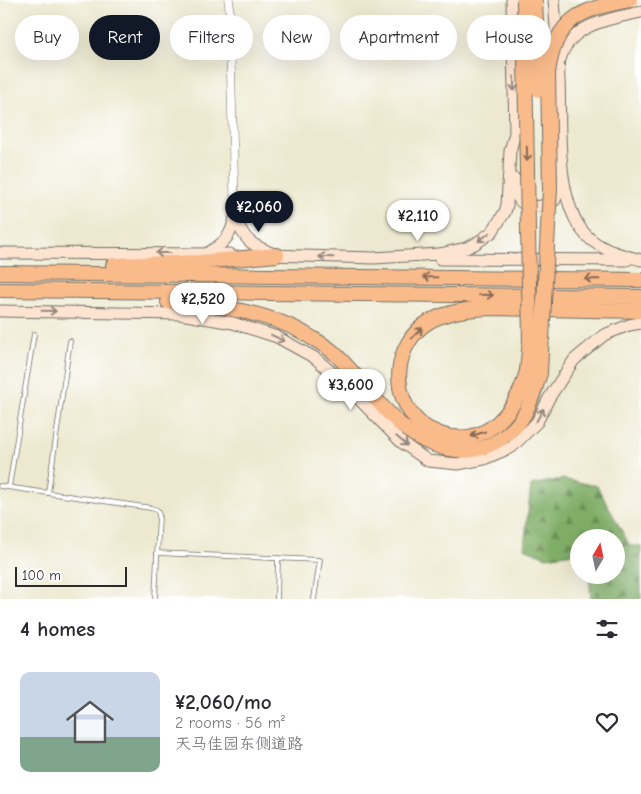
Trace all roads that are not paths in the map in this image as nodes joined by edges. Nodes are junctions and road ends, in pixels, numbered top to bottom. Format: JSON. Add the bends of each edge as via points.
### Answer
{"nodes":[{"id":1,"x":229,"y":0,"type":"edge"},
{"id":2,"x":512,"y":0,"type":"edge"},
{"id":3,"x":524,"y":0,"type":"edge"},
{"id":4,"x":535,"y":0,"type":"edge"},
{"id":5,"x":554,"y":0,"type":"edge"},
{"id":6,"x":607,"y":0,"type":"edge"},
{"id":7,"x":630,"y":0,"type":"edge"},
{"id":8,"x":641,"y":12,"type":"edge"},
{"id":9,"x":596,"y":14,"type":"dead end"},
{"id":10,"x":559,"y":67,"type":"junction"},
{"id":11,"x":515,"y":133,"type":"junction"},
{"id":12,"x":563,"y":180,"type":"junction"},
{"id":13,"x":235,"y":218,"type":"junction"},
{"id":14,"x":0,"y":253,"type":"edge"},
{"id":15,"x":277,"y":255,"type":"junction"},
{"id":16,"x":203,"y":258,"type":"junction"},
{"id":17,"x":374,"y":258,"type":"junction"},
{"id":18,"x":641,"y":260,"type":"edge"},
{"id":19,"x":0,"y":268,"type":"edge"},
{"id":20,"x":0,"y":273,"type":"edge"},
{"id":21,"x":641,"y":280,"type":"edge"},
{"id":22,"x":0,"y":290,"type":"edge"},
{"id":23,"x":122,"y":295,"type":"junction"},
{"id":24,"x":641,"y":297,"type":"edge"},
{"id":25,"x":0,"y":311,"type":"edge"},
{"id":26,"x":641,"y":311,"type":"edge"},
{"id":27,"x":242,"y":312,"type":"junction"},
{"id":28,"x":163,"y":314,"type":"junction"},
{"id":29,"x":641,"y":323,"type":"edge"},
{"id":30,"x":34,"y":334,"type":"dead end"},
{"id":31,"x":542,"y":340,"type":"junction"},
{"id":32,"x":70,"y":341,"type":"dead end"},
{"id":33,"x":533,"y":372,"type":"junction"},
{"id":34,"x":0,"y":486,"type":"edge"},
{"id":35,"x":9,"y":487,"type":"junction"},
{"id":36,"x":48,"y":493,"type":"junction"},
{"id":37,"x":157,"y":553,"type":"junction"},
{"id":38,"x":278,"y":558,"type":"junction"},
{"id":39,"x":155,"y":599,"type":"edge"},
{"id":40,"x":277,"y":599,"type":"edge"},
{"id":41,"x":314,"y":599,"type":"edge"}],
"edges":[{"from":1,"to":13,"type":"street"},
{"from":2,"to":11,"type":"main road","one_way":true},
{"from":3,"to":33,"type":"highway","one_way":true,"bridge":true},
{"from":4,"to":31,"type":"highway","bridge":true,"via":[[540,110]]},
{"from":5,"to":10,"type":"main road"},
{"from":6,"to":9,"type":"lane"},
{"from":7,"to":31,"type":"highway","bridge":true,"via":[[597,6],[577,16],[558,37],[550,56],[550,189]]},
{"from":8,"to":10,"type":"main road","via":[[587,25],[572,36]]},
{"from":10,"to":12,"type":"main road"},
{"from":11,"to":12,"type":"main road","via":[[516,193],[523,204],[551,203]]},
{"from":11,"to":17,"type":"main road","one_way":true,"via":[[510,151],[507,205],[500,222],[488,236],[466,248],[439,254]]},
{"from":12,"to":18,"type":"main road","via":[[574,217],[590,239],[611,251]]},
{"from":13,"to":15,"type":"main road","via":[[252,245]]},
{"from":13,"to":16,"type":"main road","via":[[228,237]]},
{"from":16,"to":14,"type":"main road","one_way":true,"via":[[122,253]]},
{"from":15,"to":16,"type":"highway"},
{"from":17,"to":15,"type":"main road","one_way":true},
{"from":16,"to":19,"type":"highway"},
{"from":17,"to":18,"type":"main road"},
{"from":21,"to":20,"type":"highway","one_way":true},
{"from":22,"to":23,"type":"highway"},
{"from":23,"to":24,"type":"highway","one_way":true},
{"from":23,"to":27,"type":"highway","via":[[191,302]]},
{"from":25,"to":28,"type":"main road","one_way":true},
{"from":33,"to":26,"type":"highway","one_way":true,"via":[[508,412],[490,428],[466,437],[429,429],[407,407],[400,391],[401,358],[412,337],[429,322],[445,315],[490,308]]},
{"from":27,"to":28,"type":"main road"},
{"from":27,"to":33,"type":"highway","via":[[284,324],[331,351],[389,415],[416,437],[436,447],[460,451],[481,449],[499,440],[518,424],[529,407]]},
{"from":28,"to":29,"type":"main road","one_way":true,"via":[[233,323],[277,337],[315,358],[402,442],[428,461],[458,464],[484,459],[512,446],[537,422],[574,360],[604,335]]},
{"from":30,"to":35,"type":"lane"},
{"from":31,"to":33,"type":"highway","bridge":true},
{"from":32,"to":36,"type":"lane"},
{"from":34,"to":35,"type":"lane"},
{"from":35,"to":36,"type":"lane"},
{"from":36,"to":37,"type":"lane","via":[[157,510]]},
{"from":37,"to":38,"type":"lane"},
{"from":37,"to":39,"type":"lane"},
{"from":38,"to":40,"type":"lane"},
{"from":38,"to":41,"type":"lane","via":[[320,560]]}]}
